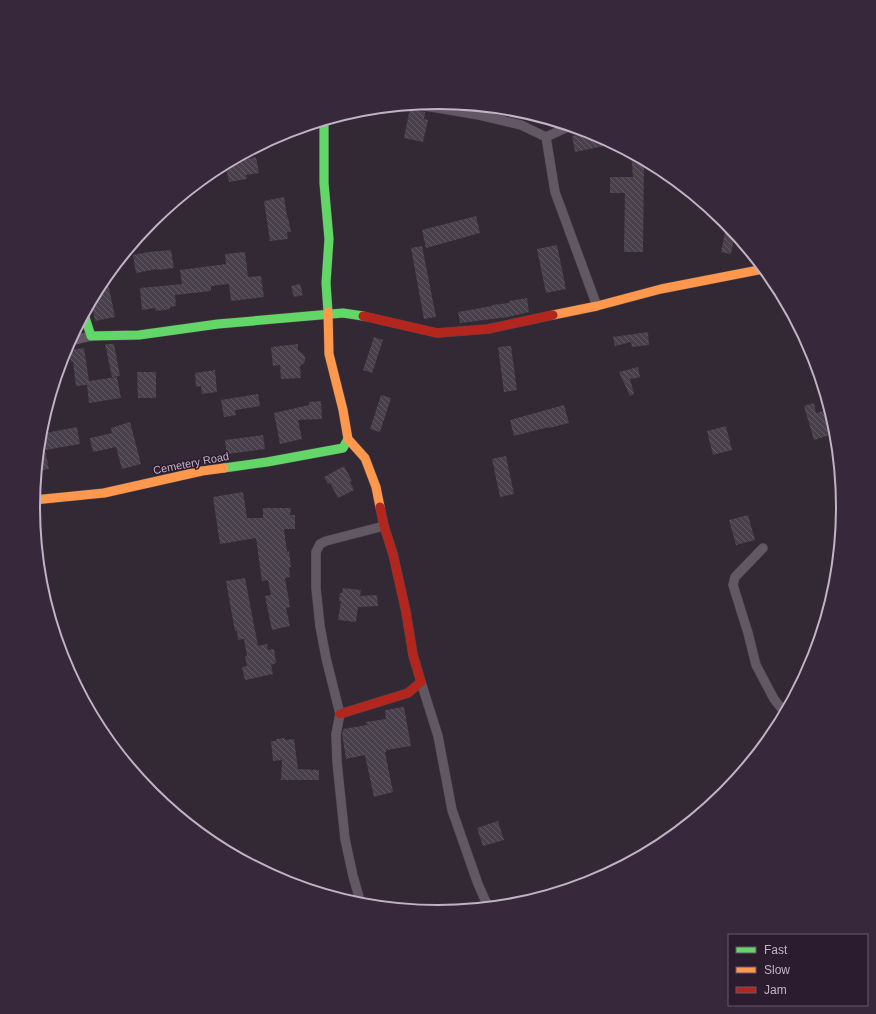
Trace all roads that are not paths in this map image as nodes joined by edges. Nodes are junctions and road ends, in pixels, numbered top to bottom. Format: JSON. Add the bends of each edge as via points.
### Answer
{"nodes":[{"id":1,"x":445,"y":109,"type":"edge"},
{"id":2,"x":324,"y":126,"type":"edge"},
{"id":3,"x":563,"y":129,"type":"edge"},
{"id":4,"x":546,"y":137,"type":"junction"},
{"id":5,"x":758,"y":270,"type":"edge"},
{"id":6,"x":597,"y":306,"type":"junction"},
{"id":7,"x":328,"y":314,"type":"junction"},
{"id":8,"x":86,"y":321,"type":"edge"},
{"id":9,"x":91,"y":336,"type":"junction"},
{"id":10,"x":77,"y":339,"type":"edge"},
{"id":11,"x":348,"y":439,"type":"junction"},
{"id":12,"x":40,"y":499,"type":"edge"},
{"id":13,"x":384,"y":526,"type":"junction"},
{"id":14,"x":763,"y":548,"type":"dead end"},
{"id":15,"x":421,"y":682,"type":"junction"},
{"id":16,"x":782,"y":708,"type":"edge"},
{"id":17,"x":340,"y":714,"type":"junction"},
{"id":18,"x":359,"y":897,"type":"edge"},
{"id":19,"x":486,"y":902,"type":"edge"}],
"edges":[{"from":1,"to":4,"type":"street","via":[[521,125]]},
{"from":2,"to":7,"type":"street"},
{"from":3,"to":4,"type":"street"},
{"from":4,"to":6,"type":"street","via":[[555,192]]},
{"from":5,"to":6,"type":"street","via":[[661,289]]},
{"from":6,"to":7,"type":"street","via":[[488,329],[437,333],[366,316]]},
{"from":7,"to":9,"type":"street","via":[[218,324],[139,336]]},
{"from":7,"to":11,"type":"street","via":[[329,354]]},
{"from":8,"to":9,"type":"street"},
{"from":9,"to":10,"type":"street"},
{"from":11,"to":12,"type":"street","name":"Cemetery Road","via":[[343,448],[202,471],[104,493]]},
{"from":11,"to":13,"type":"street","via":[[365,458],[376,487]]},
{"from":13,"to":15,"type":"street","via":[[393,554]]},
{"from":13,"to":17,"type":"street","via":[[326,541],[320,544],[316,552],[320,626],[331,684]]},
{"from":14,"to":16,"type":"street","via":[[735,577],[733,585],[756,666],[774,700]]},
{"from":15,"to":17,"type":"street","via":[[408,693]]},
{"from":15,"to":19,"type":"street","via":[[438,736],[452,810]]},
{"from":17,"to":18,"type":"street","via":[[336,734],[337,762],[345,839]]}]}
